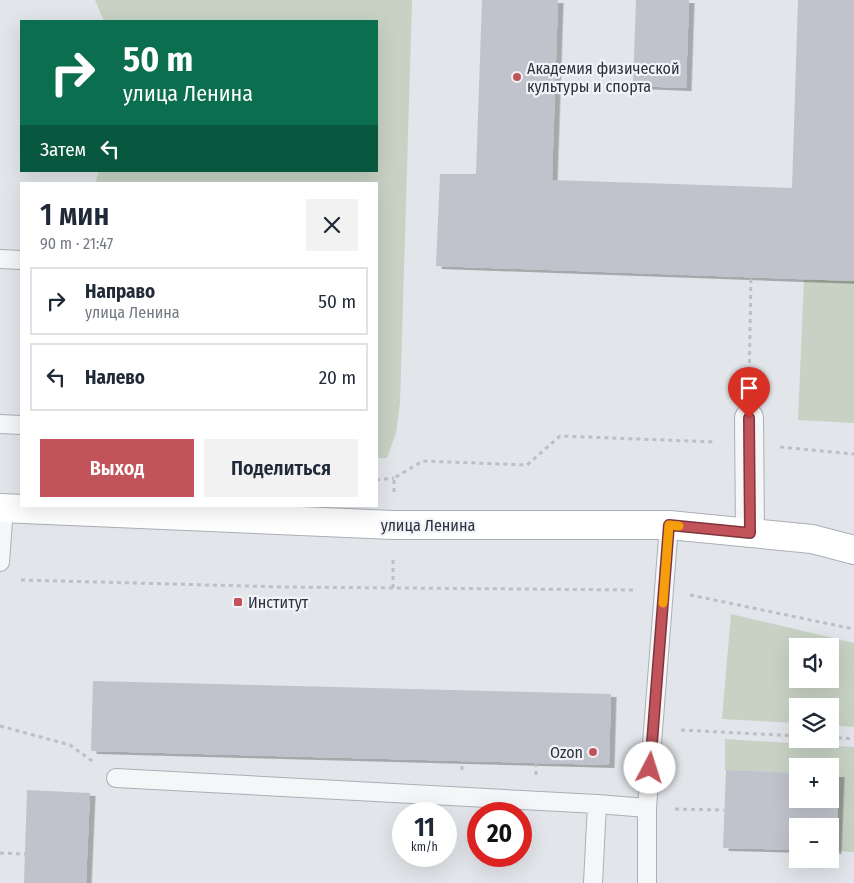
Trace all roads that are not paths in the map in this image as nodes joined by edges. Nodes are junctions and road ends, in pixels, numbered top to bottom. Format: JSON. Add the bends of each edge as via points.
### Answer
{"nodes":[{"id":1,"x":0,"y":259,"type":"edge"},
{"id":2,"x":20,"y":260,"type":"edge"},
{"id":3,"x":0,"y":424,"type":"edge"},
{"id":4,"x":20,"y":425,"type":"edge"},
{"id":5,"x":749,"y":431,"type":"road end"},
{"id":6,"x":2,"y":508,"type":"edge"},
{"id":7,"x":198,"y":512,"type":"edge"},
{"id":8,"x":669,"y":525,"type":"junction"},
{"id":9,"x":750,"y":533,"type":"junction"},
{"id":10,"x":854,"y":550,"type":"edge"},
{"id":11,"x":0,"y":562,"type":"edge"},
{"id":12,"x":116,"y":778,"type":"road end"},
{"id":13,"x":597,"y":804,"type":"junction"},
{"id":14,"x":647,"y":808,"type":"junction"},
{"id":15,"x":594,"y":883,"type":"edge"},
{"id":16,"x":646,"y":883,"type":"edge"}],
"edges":[{"from":1,"to":2,"type":"lane"},
{"from":3,"to":4,"type":"lane"},
{"from":5,"to":9,"type":"street"},
{"from":6,"to":7,"type":"street","name":"улица Ленина"},
{"from":6,"to":11,"type":"lane"},
{"from":7,"to":8,"type":"street","name":"улица Ленина","via":[[393,525]]},
{"from":8,"to":9,"type":"street","name":"улица Ленина"},
{"from":8,"to":14,"type":"lane"},
{"from":9,"to":10,"type":"street","name":"улица Ленина","via":[[812,539]]},
{"from":12,"to":13,"type":"lane"},
{"from":13,"to":14,"type":"lane"},
{"from":13,"to":15,"type":"lane"},
{"from":14,"to":16,"type":"lane"}]}
